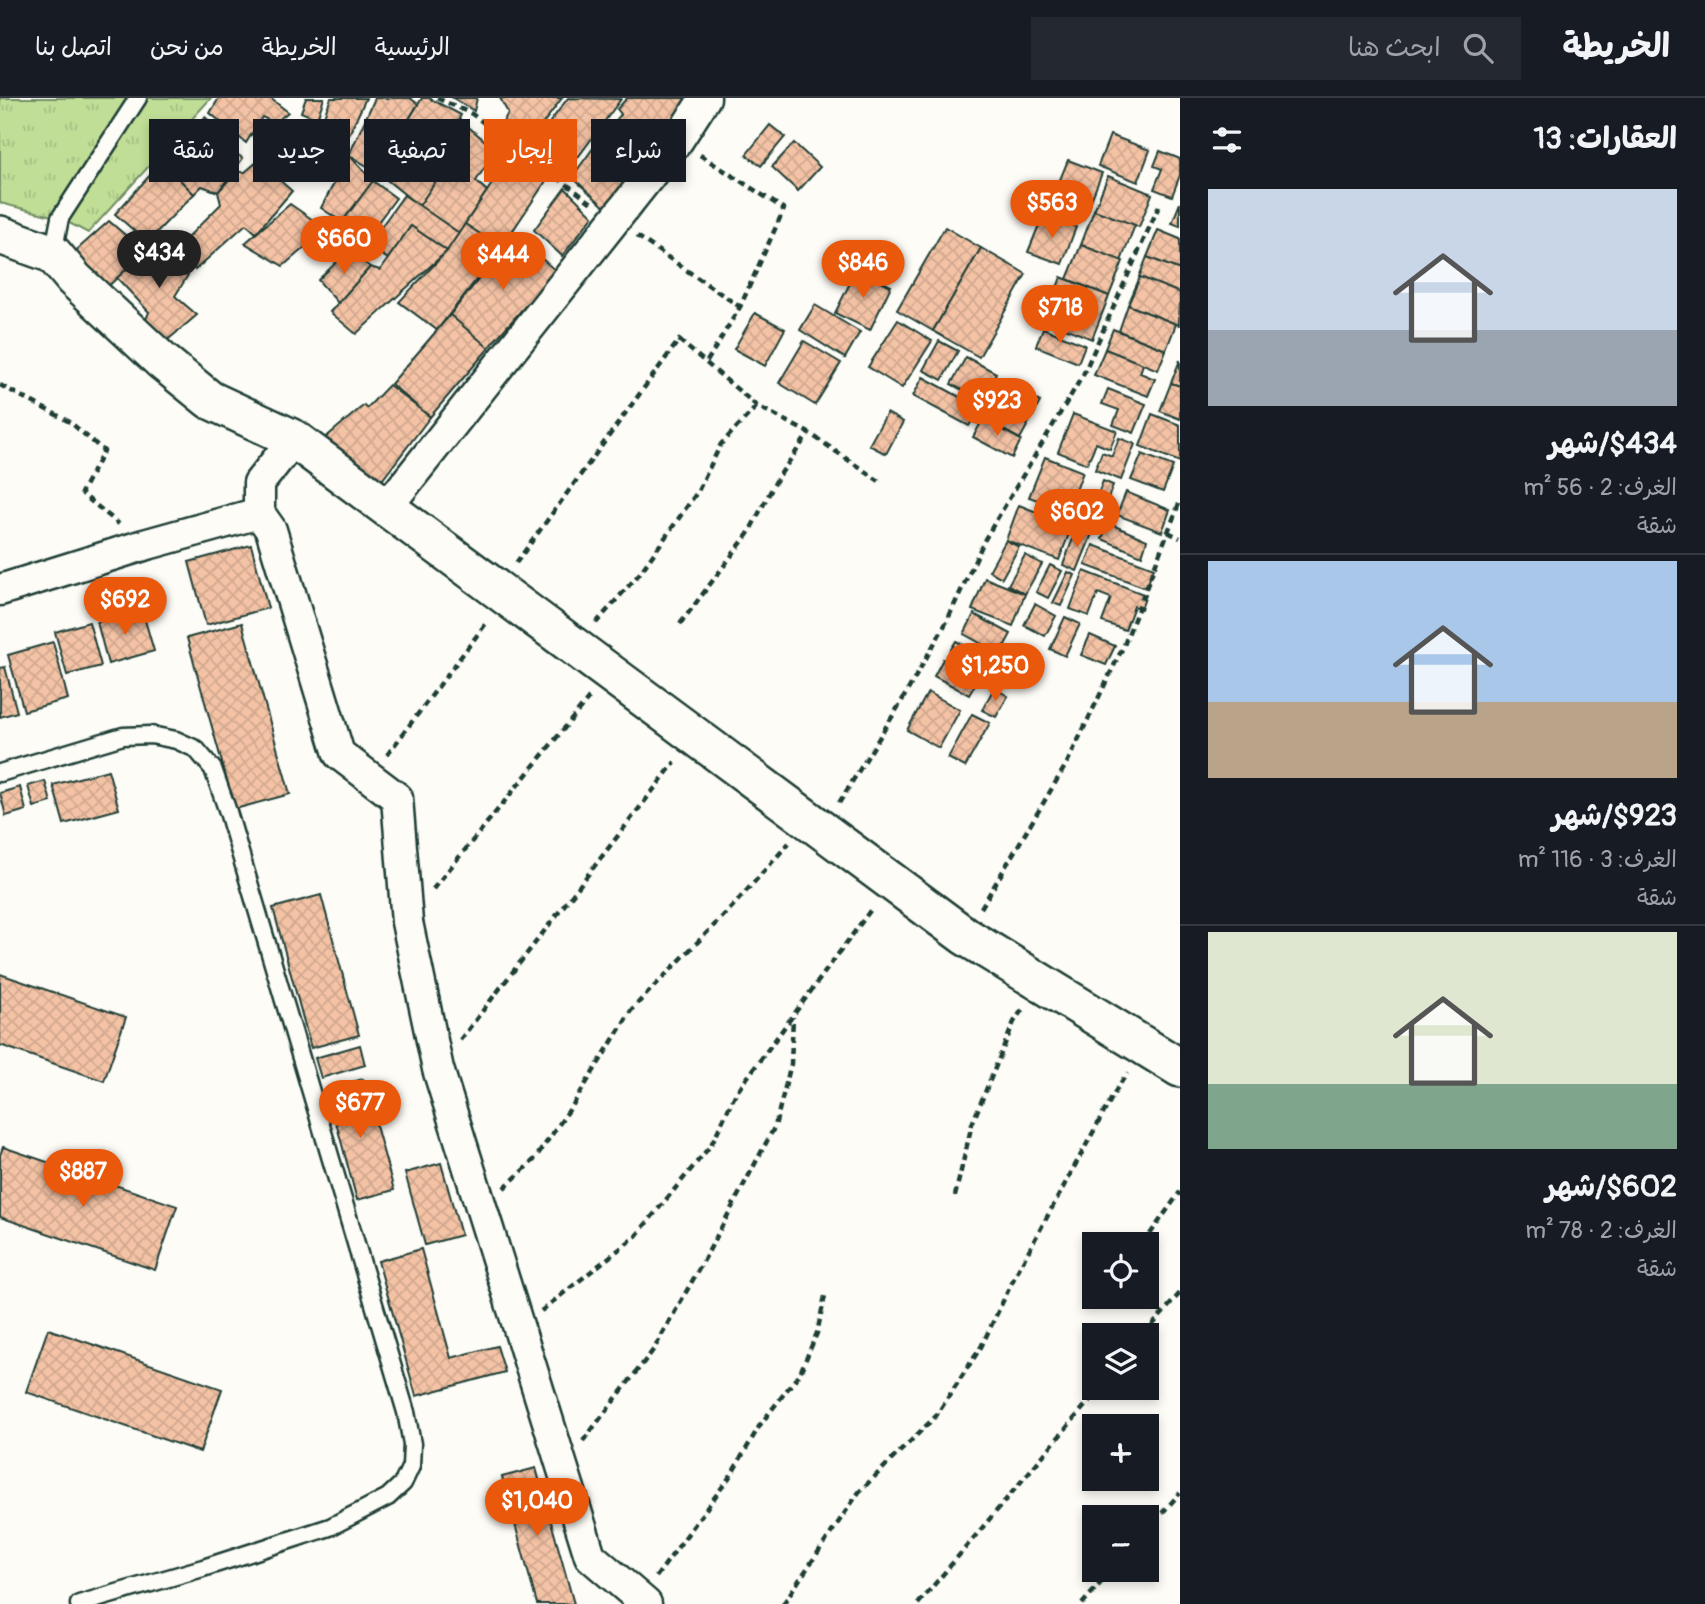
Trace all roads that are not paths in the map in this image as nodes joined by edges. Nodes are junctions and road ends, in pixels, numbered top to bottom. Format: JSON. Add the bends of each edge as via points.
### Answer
{"nodes":[{"id":1,"x":138,"y":98,"type":"edge"},
{"id":2,"x":705,"y":98,"type":"edge"},
{"id":3,"x":0,"y":235,"type":"edge"},
{"id":4,"x":53,"y":254,"type":"junction"},
{"id":5,"x":294,"y":439,"type":"junction"},
{"id":6,"x":386,"y":508,"type":"junction"},
{"id":7,"x":259,"y":513,"type":"junction"},
{"id":8,"x":0,"y":590,"type":"edge"},
{"id":9,"x":0,"y":773,"type":"edge"},
{"id":10,"x":1180,"y":1068,"type":"edge"},
{"id":11,"x":643,"y":1602,"type":"edge"},
{"id":12,"x":79,"y":1604,"type":"edge"}],
"edges":[{"from":1,"to":4,"type":"lane","via":[[60,218]]},
{"from":2,"to":6,"type":"street","via":[[678,140]]},
{"from":3,"to":4,"type":"street"},
{"from":4,"to":5,"type":"street","via":[[153,353],[210,400]]},
{"from":5,"to":6,"type":"street"},
{"from":5,"to":7,"type":"street","via":[[259,483]]},
{"from":6,"to":10,"type":"street","via":[[965,936]]},
{"from":7,"to":8,"type":"street"},
{"from":7,"to":11,"type":"street","via":[[271,530],[339,754],[397,798],[407,922],[438,1069],[590,1556]]},
{"from":9,"to":12,"type":"lane","via":[[123,736],[151,735],[196,749],[213,769],[412,1444],[411,1466],[403,1483],[388,1497],[330,1527]]}]}
